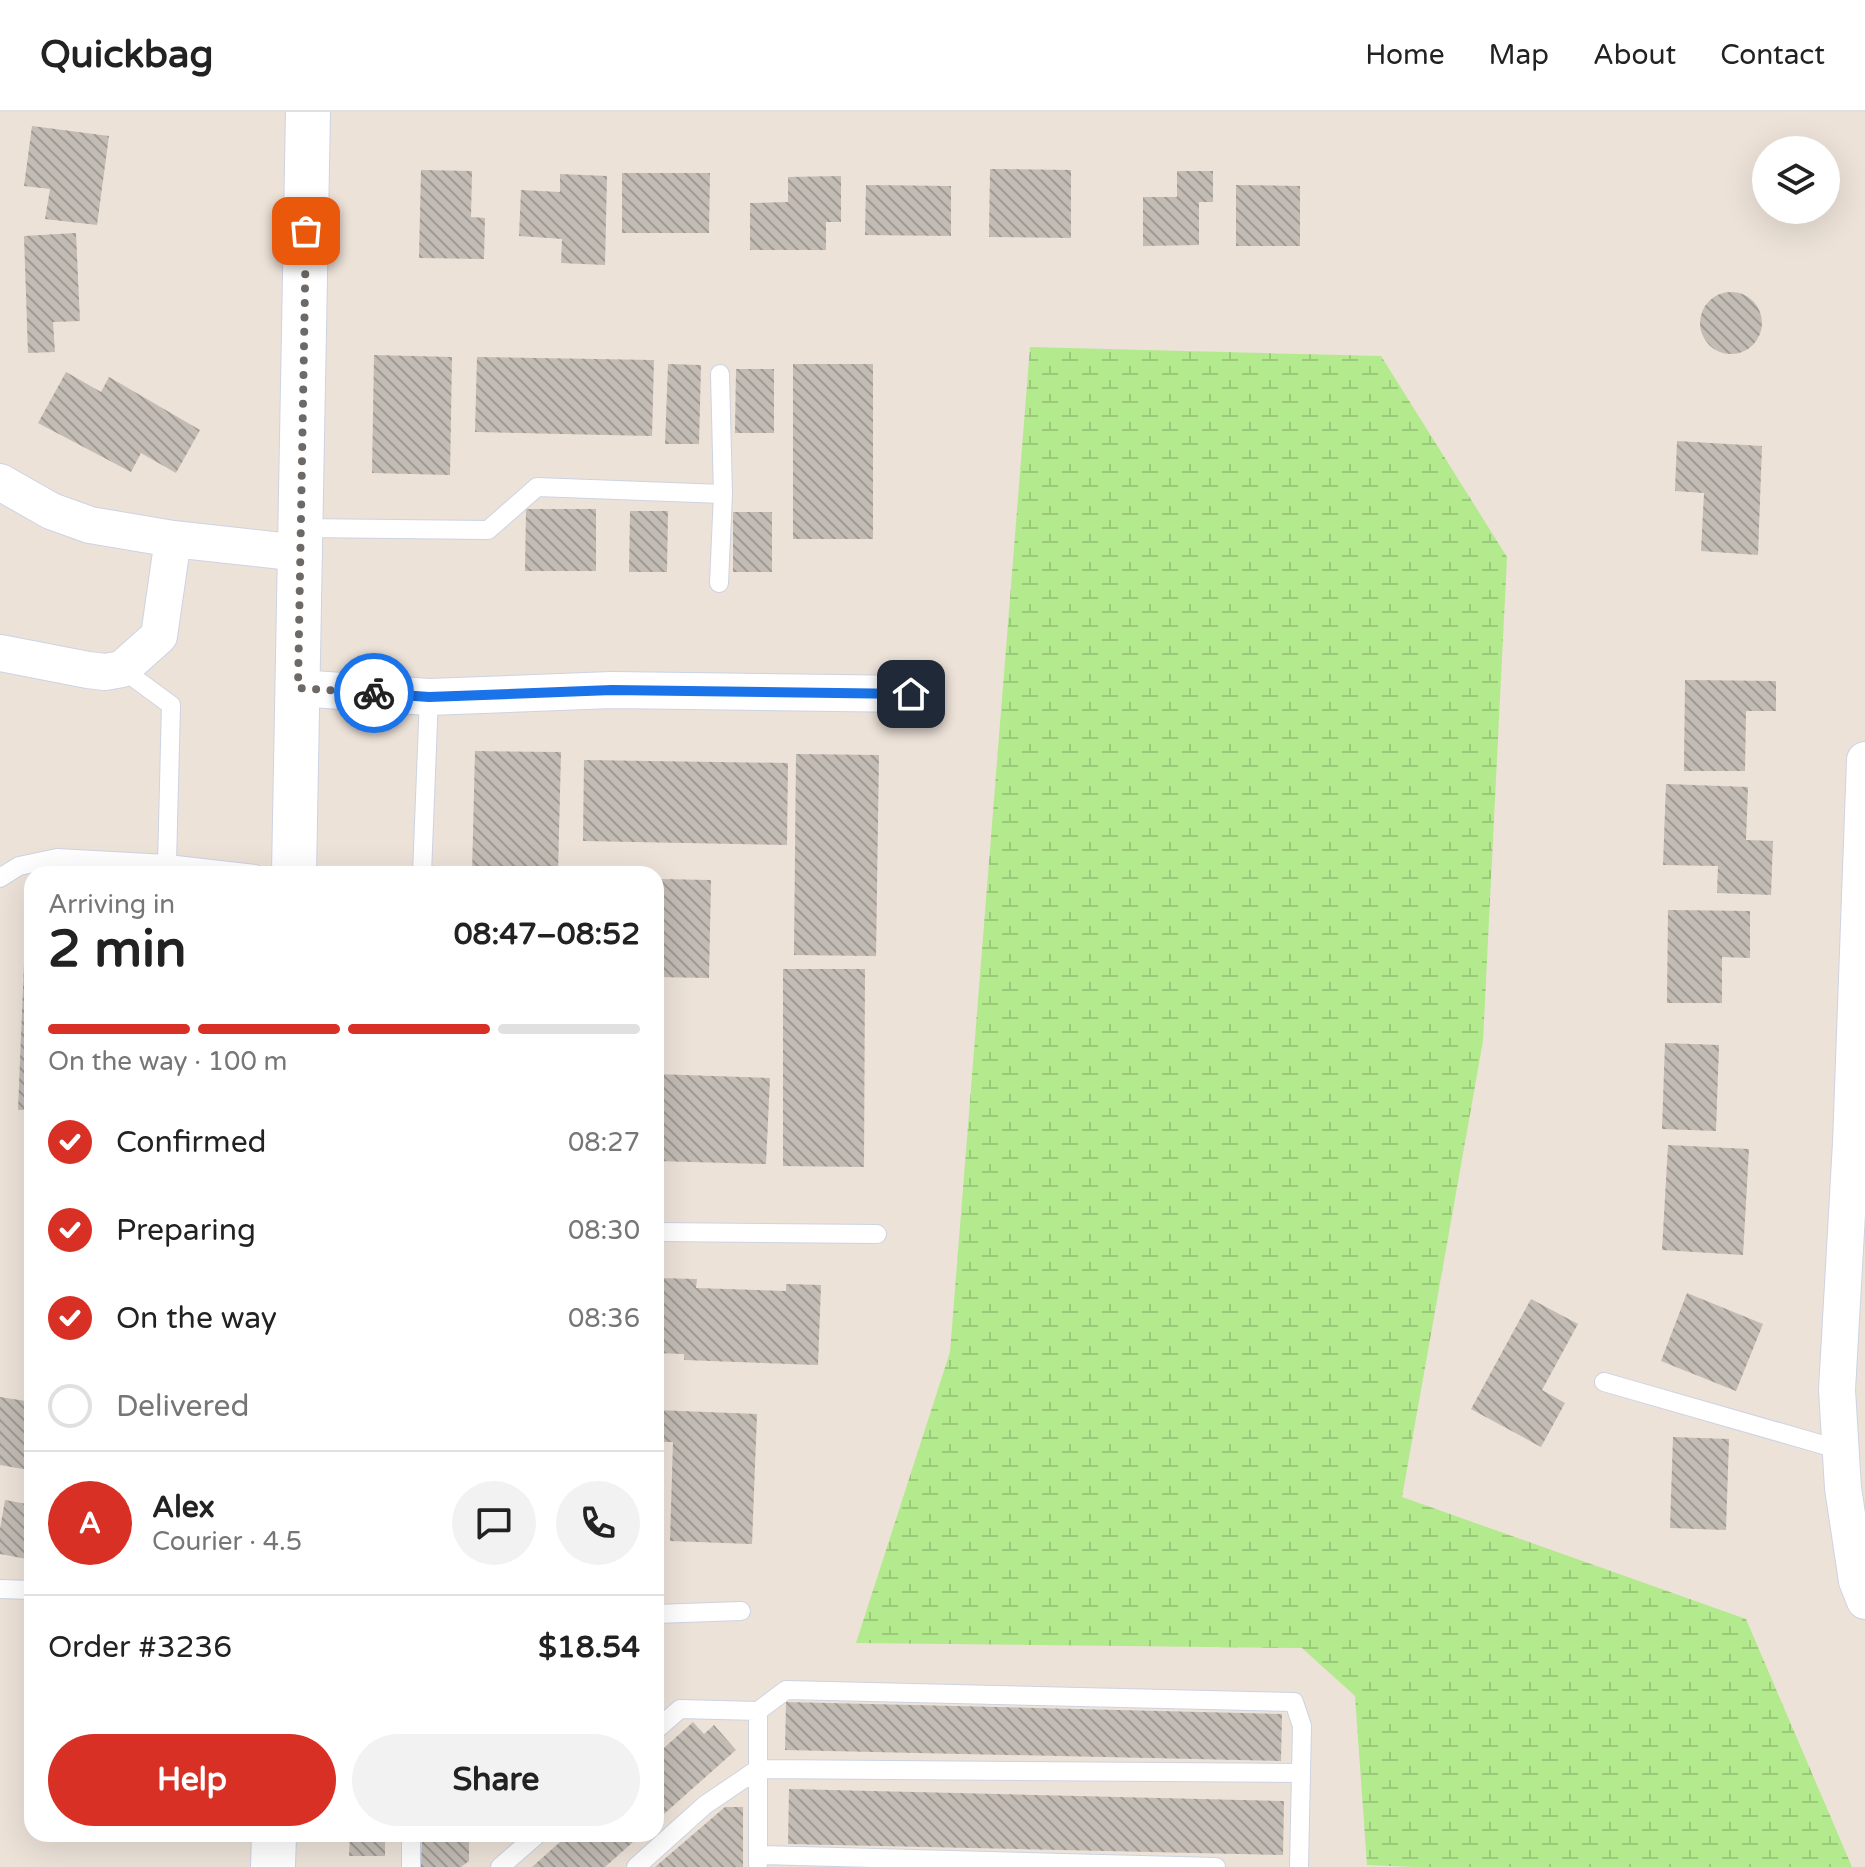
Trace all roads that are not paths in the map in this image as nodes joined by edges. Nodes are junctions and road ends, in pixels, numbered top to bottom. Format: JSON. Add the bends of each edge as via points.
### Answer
{"nodes":[{"id":1,"x":308,"y":112,"type":"edge"},
{"id":2,"x":720,"y":374,"type":"dead end"},
{"id":3,"x":0,"y":482,"type":"edge"},
{"id":4,"x":723,"y":494,"type":"junction"},
{"id":5,"x":173,"y":539,"type":"junction"},
{"id":6,"x":301,"y":540,"type":"junction"},
{"id":7,"x":719,"y":583,"type":"dead end"},
{"id":8,"x":0,"y":653,"type":"edge"},
{"id":9,"x":122,"y":669,"type":"junction"},
{"id":10,"x":298,"y":688,"type":"junction"},
{"id":11,"x":911,"y":694,"type":"dead end"},
{"id":12,"x":429,"y":697,"type":"junction"},
{"id":13,"x":1865,"y":760,"type":"edge"},
{"id":14,"x":167,"y":864,"type":"junction"},
{"id":15,"x":185,"y":866,"type":"edge"},
{"id":16,"x":294,"y":866,"type":"edge"},
{"id":17,"x":422,"y":866,"type":"edge"},
{"id":18,"x":0,"y":878,"type":"edge"},
{"id":19,"x":1858,"y":1144,"type":"edge"},
{"id":20,"x":1856,"y":1210,"type":"edge"},
{"id":21,"x":664,"y":1232,"type":"edge"},
{"id":22,"x":877,"y":1234,"type":"dead end"},
{"id":23,"x":1604,"y":1382,"type":"dead end"},
{"id":24,"x":1841,"y":1450,"type":"junction"},
{"id":25,"x":0,"y":1589,"type":"edge"},
{"id":26,"x":24,"y":1590,"type":"edge"},
{"id":27,"x":1865,"y":1601,"type":"edge"},
{"id":28,"x":741,"y":1611,"type":"dead end"},
{"id":29,"x":664,"y":1614,"type":"edge"},
{"id":30,"x":758,"y":1711,"type":"junction"},
{"id":31,"x":664,"y":1723,"type":"edge"},
{"id":32,"x":758,"y":1769,"type":"junction"},
{"id":33,"x":1301,"y":1773,"type":"junction"},
{"id":34,"x":274,"y":1842,"type":"edge"},
{"id":35,"x":411,"y":1842,"type":"edge"},
{"id":36,"x":529,"y":1842,"type":"edge"},
{"id":37,"x":664,"y":1842,"type":"edge"},
{"id":38,"x":664,"y":1842,"type":"edge"},
{"id":39,"x":758,"y":1861,"type":"edge"},
{"id":40,"x":273,"y":1867,"type":"edge"},
{"id":41,"x":411,"y":1867,"type":"edge"},
{"id":42,"x":500,"y":1867,"type":"edge"},
{"id":43,"x":636,"y":1867,"type":"edge"},
{"id":44,"x":1216,"y":1867,"type":"edge"},
{"id":45,"x":1299,"y":1867,"type":"edge"}],
"edges":[{"from":1,"to":6,"type":"street"},
{"from":2,"to":4,"type":"lane"},
{"from":3,"to":5,"type":"street","via":[[51,511],[90,525]]},
{"from":4,"to":6,"type":"lane","via":[[537,487],[488,530]]},
{"from":4,"to":7,"type":"lane"},
{"from":5,"to":6,"type":"street"},
{"from":5,"to":9,"type":"street","via":[[159,636]]},
{"from":6,"to":10,"type":"street"},
{"from":8,"to":9,"type":"street","via":[[88,670]]},
{"from":9,"to":14,"type":"lane","via":[[171,705]]},
{"from":10,"to":12,"type":"street"},
{"from":10,"to":16,"type":"street"},
{"from":11,"to":12,"type":"street","via":[[612,690]]},
{"from":12,"to":17,"type":"lane"},
{"from":13,"to":19,"type":"street"},
{"from":14,"to":15,"type":"lane"},
{"from":14,"to":18,"type":"lane","via":[[57,858],[19,866]]},
{"from":19,"to":20,"type":"street"},
{"from":20,"to":24,"type":"street","via":[[1837,1390]]},
{"from":21,"to":22,"type":"lane"},
{"from":23,"to":24,"type":"lane"},
{"from":24,"to":27,"type":"street","via":[[1857,1581]]},
{"from":25,"to":26,"type":"lane"},
{"from":28,"to":29,"type":"lane"},
{"from":30,"to":31,"type":"lane","via":[[680,1709]]},
{"from":30,"to":32,"type":"lane"},
{"from":30,"to":33,"type":"lane","via":[[786,1690],[1294,1702],[1302,1726]]},
{"from":32,"to":33,"type":"lane"},
{"from":32,"to":37,"type":"lane","via":[[705,1805]]},
{"from":32,"to":39,"type":"lane"},
{"from":33,"to":45,"type":"lane"},
{"from":34,"to":40,"type":"street"},
{"from":35,"to":41,"type":"lane"},
{"from":36,"to":42,"type":"lane"},
{"from":38,"to":43,"type":"lane"},
{"from":39,"to":44,"type":"lane"}]}
